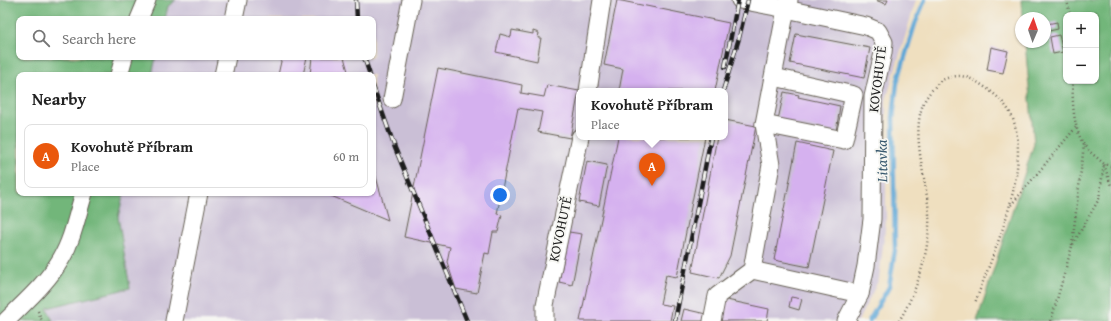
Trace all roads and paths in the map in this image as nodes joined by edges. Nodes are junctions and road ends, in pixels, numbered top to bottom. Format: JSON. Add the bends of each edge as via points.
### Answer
{"nodes":[{"id":1,"x":147,"y":0,"type":"edge"},
{"id":2,"x":238,"y":0,"type":"edge"},
{"id":3,"x":411,"y":0,"type":"edge"},
{"id":4,"x":602,"y":0,"type":"edge"},
{"id":5,"x":740,"y":0,"type":"edge"},
{"id":6,"x":1067,"y":0,"type":"edge"},
{"id":7,"x":787,"y":4,"type":"edge"},
{"id":8,"x":1069,"y":12,"type":"edge"},
{"id":9,"x":141,"y":16,"type":"edge"},
{"id":10,"x":235,"y":16,"type":"edge"},
{"id":11,"x":123,"y":60,"type":"edge"},
{"id":12,"x":226,"y":60,"type":"edge"},
{"id":13,"x":120,"y":72,"type":"edge"},
{"id":14,"x":224,"y":72,"type":"edge"},
{"id":15,"x":774,"y":77,"type":"junction"},
{"id":16,"x":1073,"y":84,"type":"edge"},
{"id":17,"x":588,"y":88,"type":"edge"},
{"id":18,"x":392,"y":99,"type":"dead end"},
{"id":19,"x":764,"y":124,"type":"junction"},
{"id":20,"x":1078,"y":126,"type":"junction"},
{"id":21,"x":579,"y":140,"type":"edge"},
{"id":22,"x":1084,"y":145,"type":"junction"},
{"id":23,"x":1104,"y":164,"type":"junction"},
{"id":24,"x":1111,"y":166,"type":"edge"},
{"id":25,"x":1111,"y":186,"type":"edge"},
{"id":26,"x":83,"y":196,"type":"edge"},
{"id":27,"x":198,"y":196,"type":"edge"},
{"id":28,"x":1011,"y":205,"type":"junction"},
{"id":29,"x":1072,"y":246,"type":"junction"},
{"id":30,"x":752,"y":270,"type":"junction"},
{"id":31,"x":860,"y":294,"type":"junction"},
{"id":32,"x":974,"y":303,"type":"dead end"},
{"id":33,"x":6,"y":321,"type":"edge"},
{"id":34,"x":174,"y":321,"type":"edge"},
{"id":35,"x":545,"y":321,"type":"edge"},
{"id":36,"x":712,"y":321,"type":"edge"},
{"id":37,"x":846,"y":321,"type":"edge"},
{"id":38,"x":899,"y":321,"type":"edge"},
{"id":39,"x":1050,"y":321,"type":"edge"}],
"edges":[{"from":1,"to":9,"type":"street"},
{"from":2,"to":10,"type":"street"},
{"from":3,"to":18,"type":"street"},
{"from":4,"to":17,"type":"street"},
{"from":5,"to":7,"type":"street","name":"KOVOHUTĚ"},
{"from":6,"to":8,"type":"path"},
{"from":7,"to":15,"type":"street"},
{"from":7,"to":31,"type":"street","name":"KOVOHUTĚ","via":[[866,26],[878,31],[884,42],[873,97],[872,219]]},
{"from":11,"to":13,"type":"street"},
{"from":12,"to":14,"type":"street"},
{"from":15,"to":19,"type":"street"},
{"from":15,"to":19,"type":"street","name":"KOVOHUTĚ","via":[[854,95],[844,140]]},
{"from":16,"to":20,"type":"path","via":[[1072,97]]},
{"from":19,"to":30,"type":"street","via":[[771,165]]},
{"from":20,"to":22,"type":"path"},
{"from":20,"to":28,"type":"path"},
{"from":21,"to":35,"type":"street","name":"KOVOHUTĚ","via":[[544,305]]},
{"from":22,"to":23,"type":"path"},
{"from":22,"to":29,"type":"path"},
{"from":23,"to":24,"type":"path"},
{"from":23,"to":25,"type":"path"},
{"from":23,"to":29,"type":"path","via":[[1099,199]]},
{"from":26,"to":33,"type":"street","via":[[71,237],[61,259],[33,295]]},
{"from":27,"to":34,"type":"street"},
{"from":28,"to":32,"type":"path"},
{"from":28,"to":38,"type":"path","via":[[1018,154],[1014,122],[1000,97],[972,78],[958,75],[940,81],[928,94],[920,113],[919,140],[929,226],[920,276]]},
{"from":29,"to":39,"type":"path"},
{"from":30,"to":31,"type":"street"},
{"from":30,"to":36,"type":"street","via":[[717,296]]},
{"from":31,"to":37,"type":"street","name":"KOVOHUTĚ"}]}
